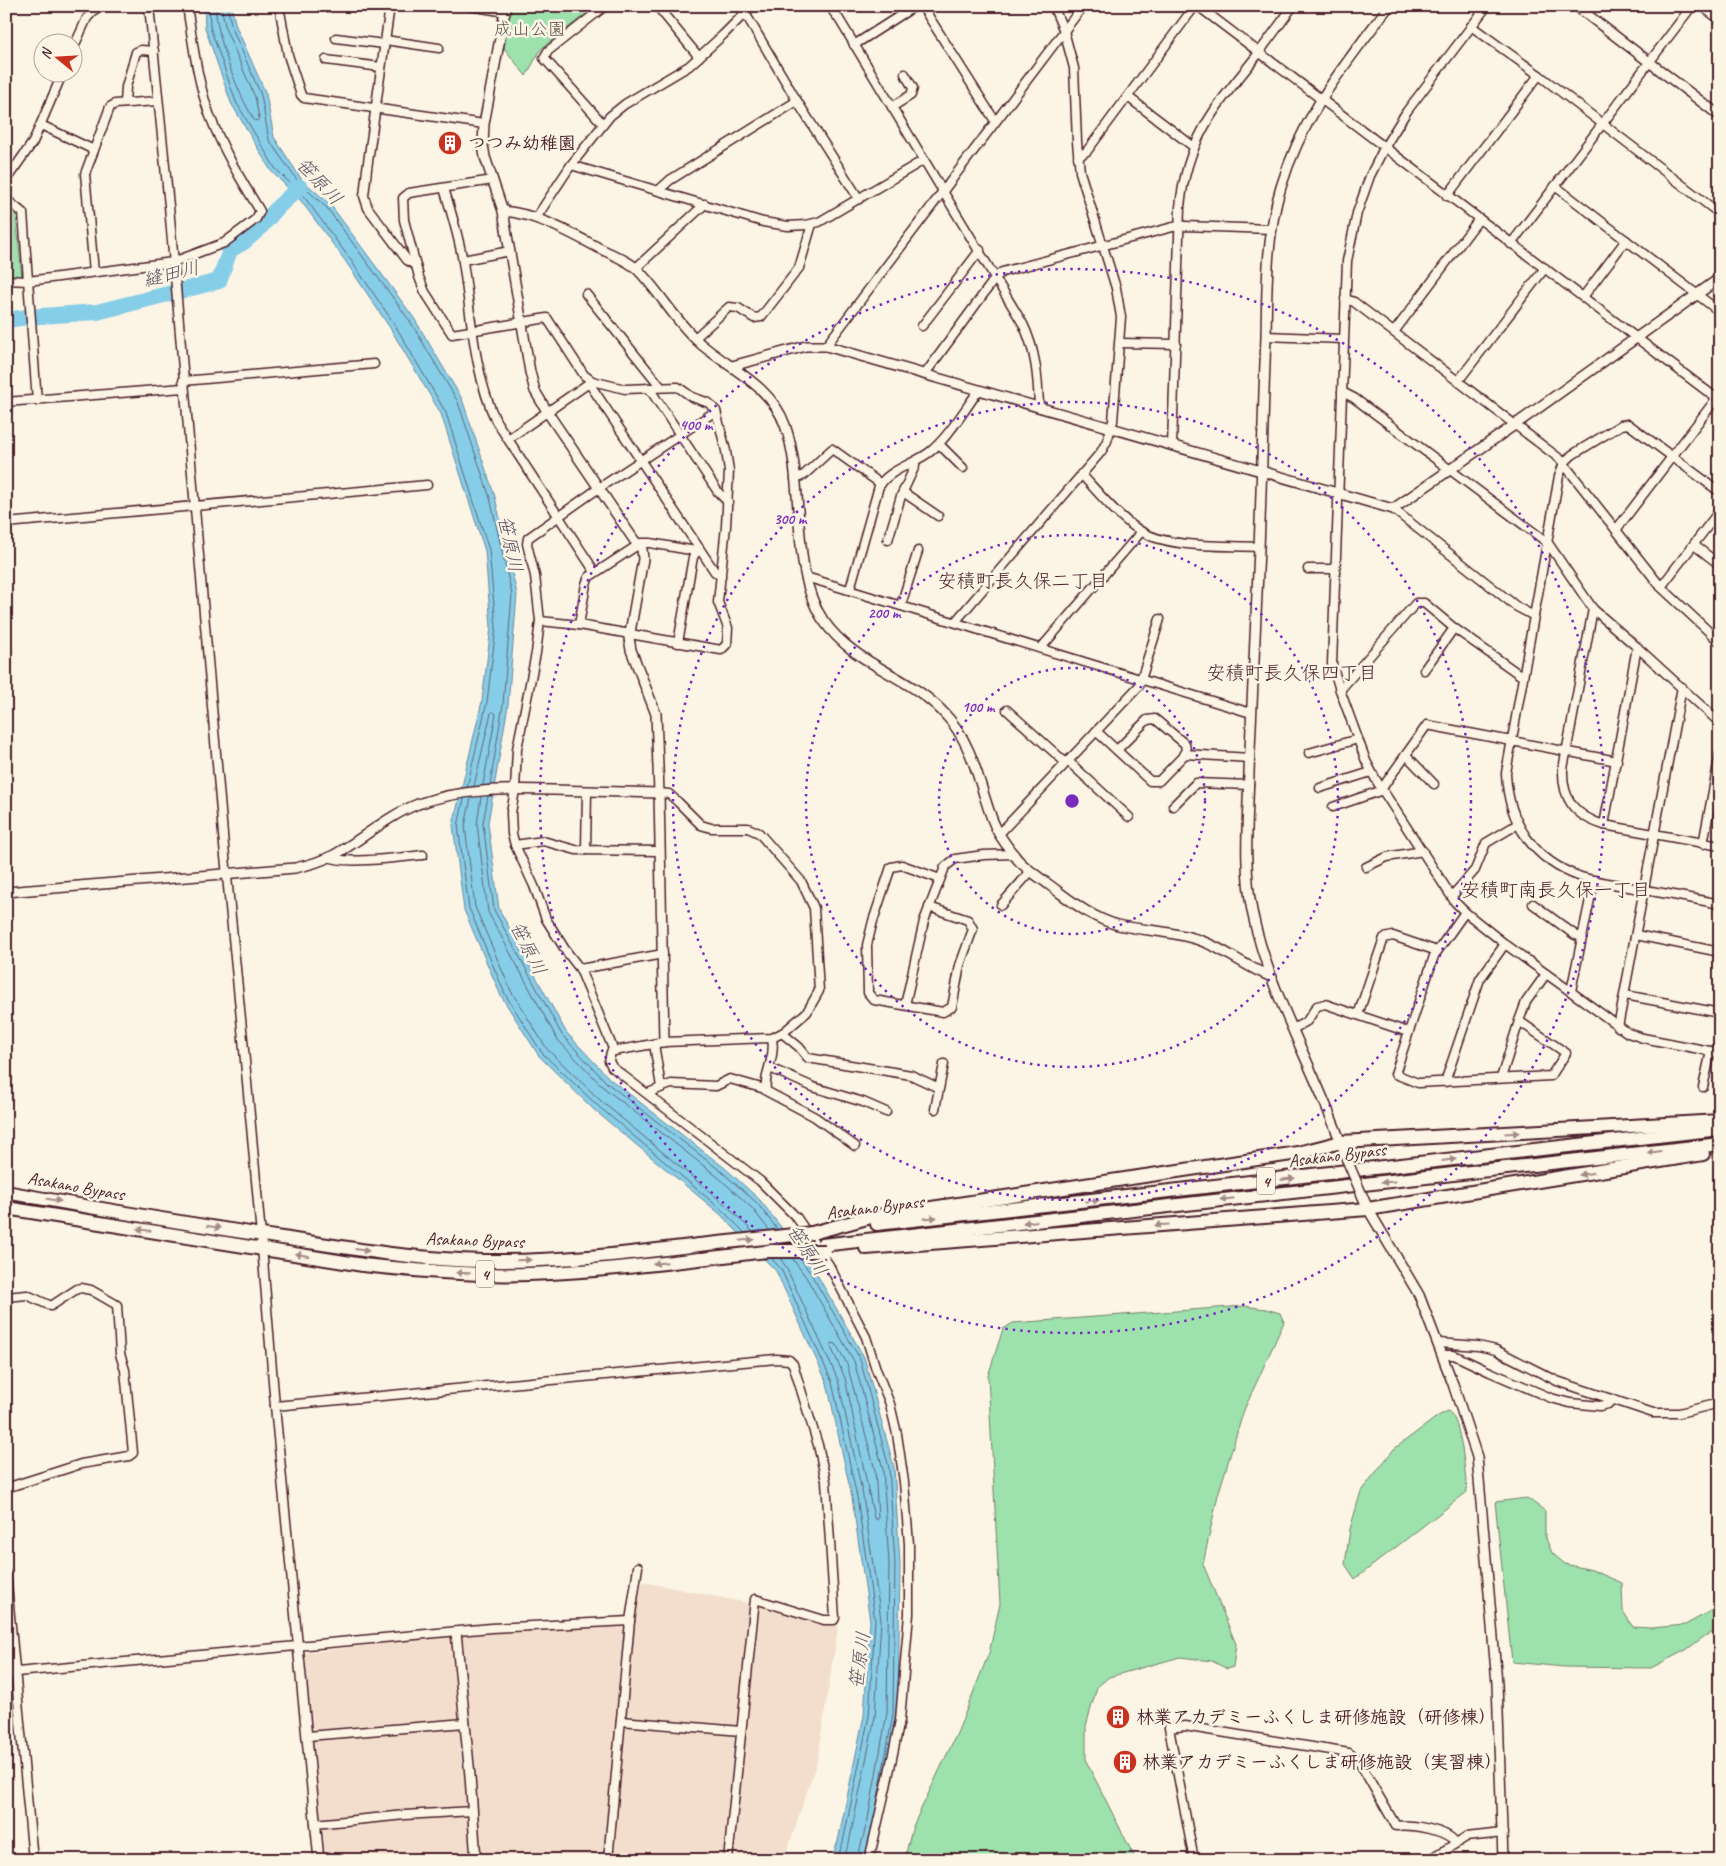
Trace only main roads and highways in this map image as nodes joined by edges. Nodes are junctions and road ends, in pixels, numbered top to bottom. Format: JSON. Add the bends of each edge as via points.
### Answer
{"nodes":[{"id":1,"x":1720,"y":1121,"type":"edge"},
{"id":2,"x":1720,"y":1129,"type":"edge"},
{"id":3,"x":1720,"y":1144,"type":"edge"},
{"id":4,"x":1720,"y":1151,"type":"edge"},
{"id":5,"x":6,"y":1192,"type":"edge"},
{"id":6,"x":6,"y":1208,"type":"edge"},
{"id":7,"x":812,"y":1233,"type":"junction"},
{"id":8,"x":823,"y":1248,"type":"junction"}],
"edges":[{"from":7,"to":1,"type":"highway","one_way":true,"via":[[871,1217],[1298,1153],[1341,1142]]},
{"from":7,"to":2,"type":"highway","name":"Asakano Bypass","number":"4","one_way":true},
{"from":3,"to":8,"type":"highway","name":"Asakano Bypass","number":"4","one_way":true},
{"from":4,"to":8,"type":"highway","one_way":true,"via":[[1368,1209]]},
{"from":5,"to":7,"type":"highway","name":"Asakano Bypass","number":"4","one_way":true,"bridge":true,"via":[[366,1251],[483,1261],[604,1257]]},
{"from":8,"to":6,"type":"highway","name":"Asakano Bypass","number":"4","one_way":true,"bridge":true,"via":[[529,1274],[419,1271],[363,1265]]}]}
